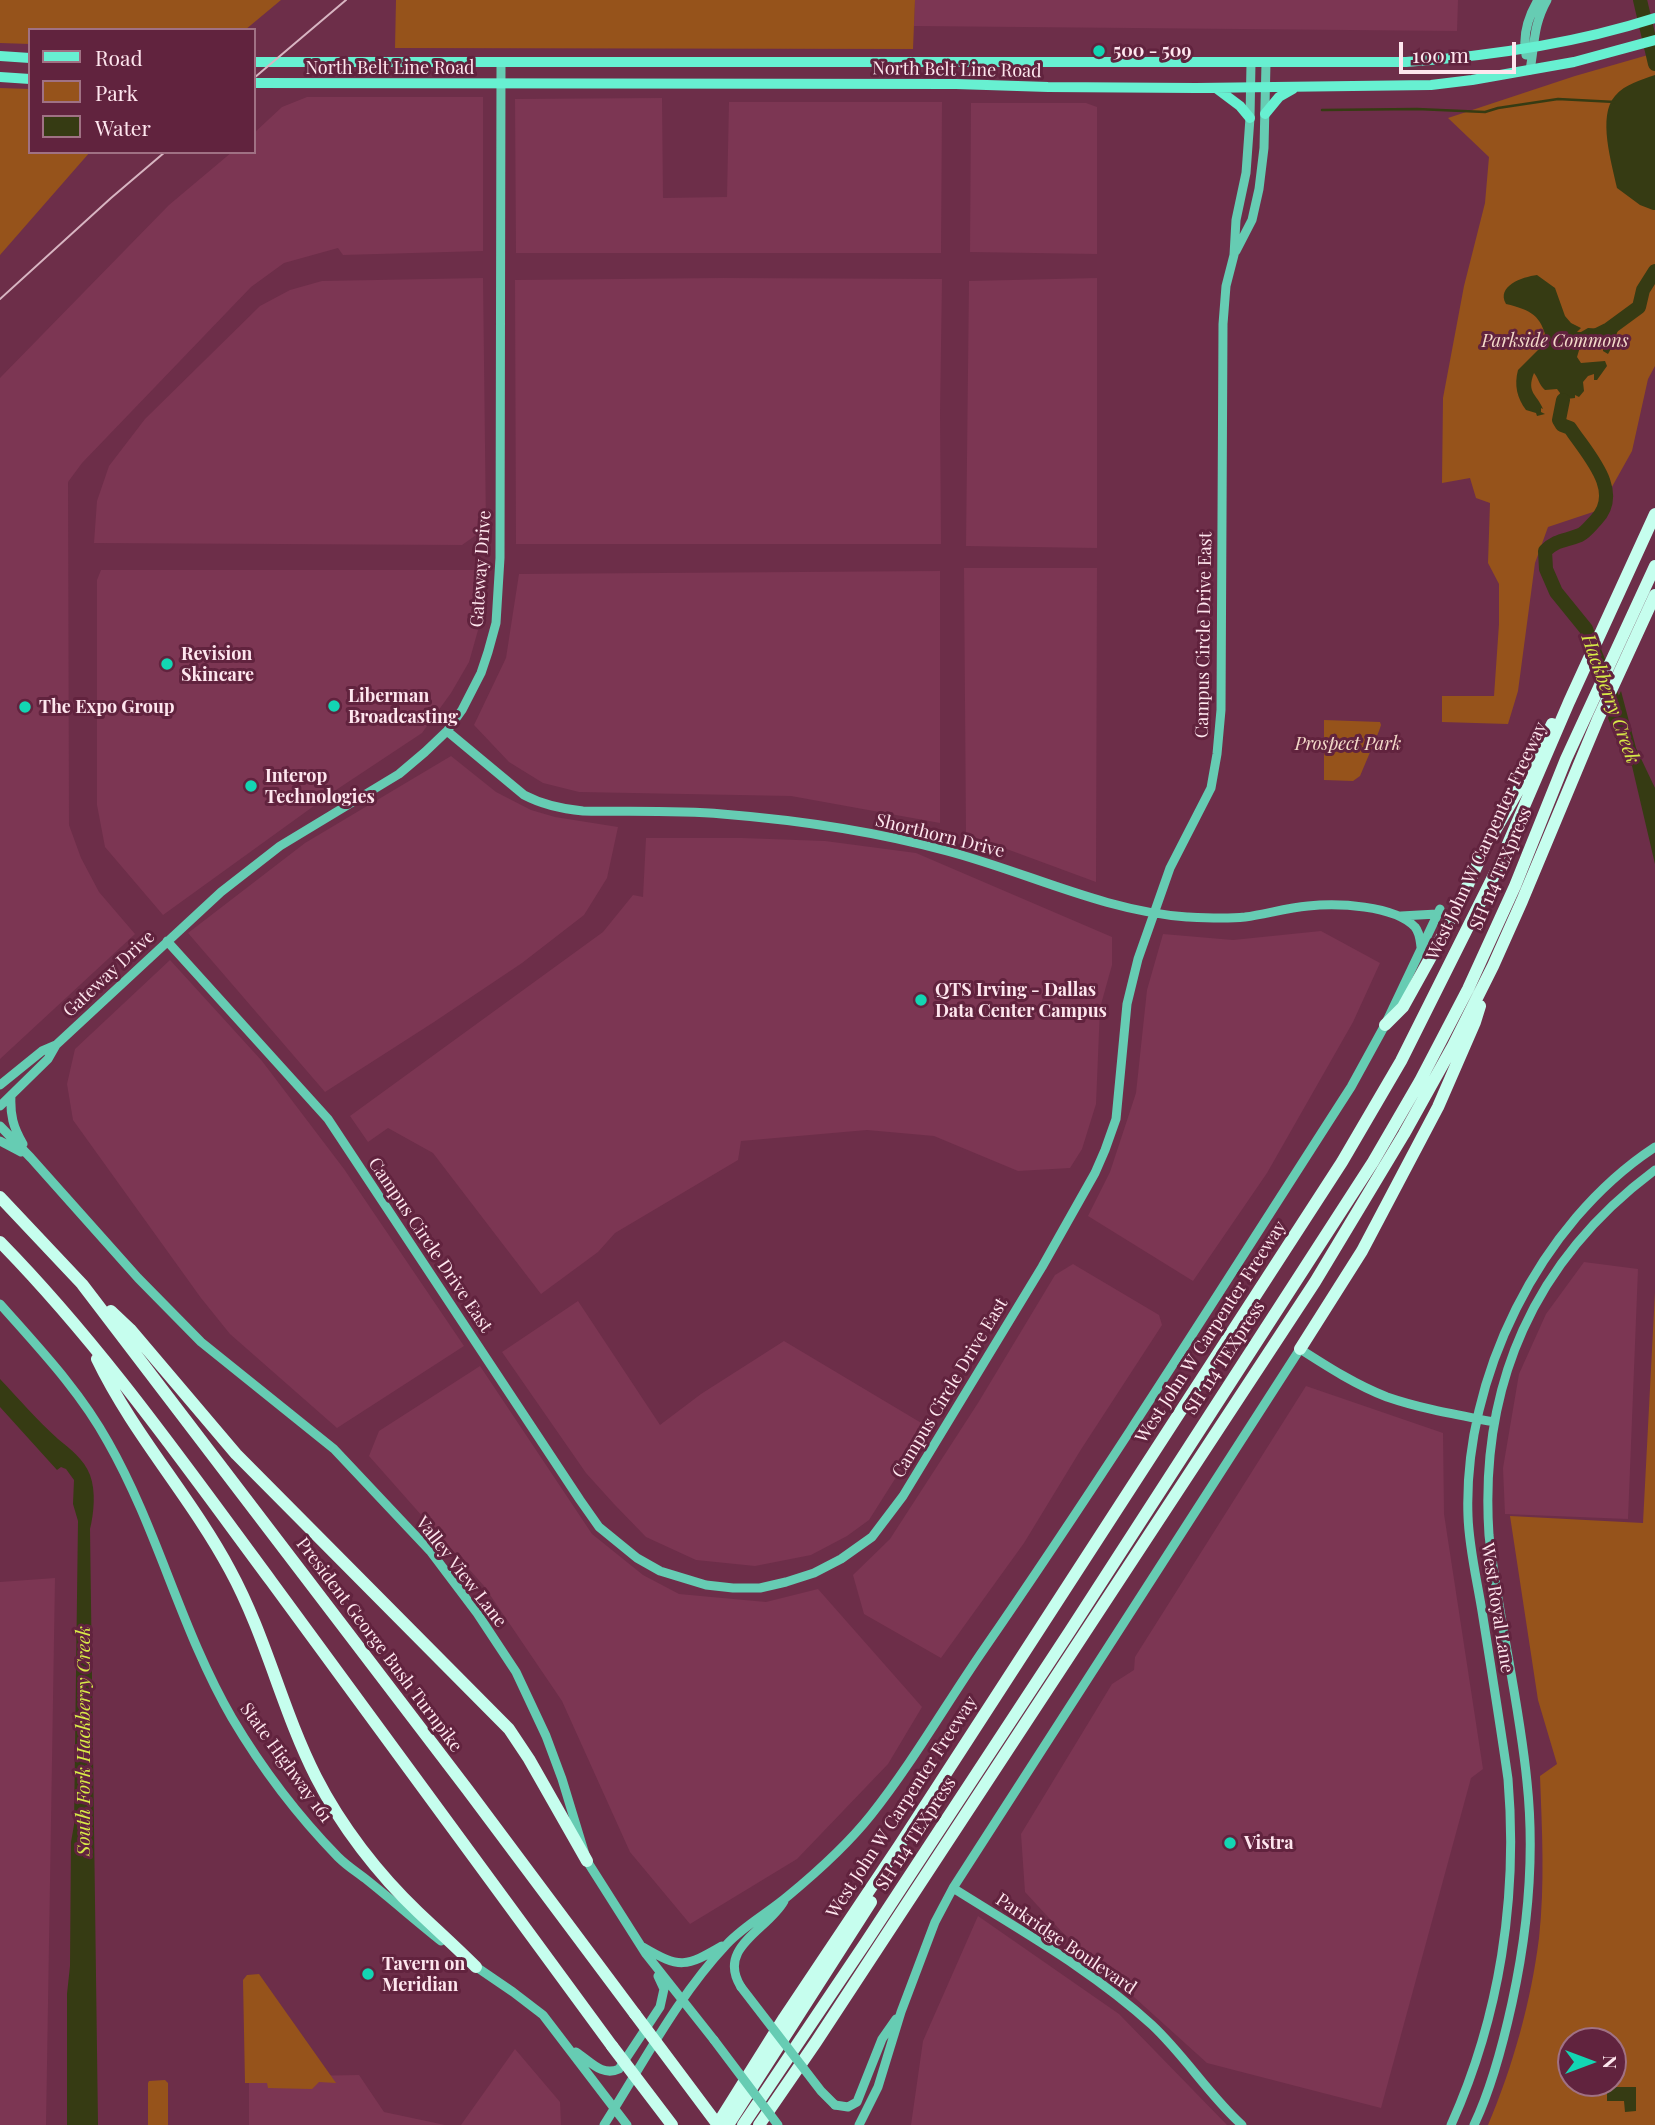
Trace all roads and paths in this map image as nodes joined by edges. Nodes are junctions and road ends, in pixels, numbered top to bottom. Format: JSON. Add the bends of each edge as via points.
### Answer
{"nodes":[{"id":1,"x":1538,"y":0,"type":"edge"},
{"id":2,"x":1547,"y":0,"type":"edge"},
{"id":3,"x":1655,"y":19,"type":"edge"},
{"id":4,"x":1655,"y":40,"type":"edge"},
{"id":5,"x":1530,"y":49,"type":"junction"},
{"id":6,"x":0,"y":56,"type":"edge"},
{"id":7,"x":28,"y":58,"type":"edge"},
{"id":8,"x":256,"y":62,"type":"edge"},
{"id":9,"x":501,"y":63,"type":"junction"},
{"id":10,"x":646,"y":63,"type":"junction"},
{"id":11,"x":1251,"y":63,"type":"junction"},
{"id":12,"x":1266,"y":63,"type":"junction"},
{"id":13,"x":1530,"y":70,"type":"junction"},
{"id":14,"x":0,"y":77,"type":"edge"},
{"id":15,"x":28,"y":79,"type":"edge"},
{"id":16,"x":256,"y":83,"type":"edge"},
{"id":17,"x":501,"y":83,"type":"junction"},
{"id":18,"x":646,"y":83,"type":"junction"},
{"id":19,"x":1297,"y":87,"type":"junction"},
{"id":20,"x":1216,"y":88,"type":"junction"},
{"id":21,"x":1251,"y":88,"type":"junction"},
{"id":22,"x":1265,"y":88,"type":"junction"},
{"id":23,"x":1265,"y":114,"type":"junction"},
{"id":24,"x":1250,"y":118,"type":"junction"},
{"id":25,"x":1234,"y":255,"type":"junction"},
{"id":26,"x":1655,"y":514,"type":"edge"},
{"id":27,"x":1655,"y":566,"type":"edge"},
{"id":28,"x":1655,"y":594,"type":"edge"},
{"id":29,"x":1569,"y":702,"type":"junction"},
{"id":30,"x":447,"y":731,"type":"junction"},
{"id":31,"x":1439,"y":912,"type":"joint"},
{"id":32,"x":1154,"y":913,"type":"junction"},
{"id":33,"x":1399,"y":916,"type":"junction"},
{"id":34,"x":167,"y":940,"type":"junction"},
{"id":35,"x":1421,"y":951,"type":"junction"},
{"id":36,"x":1493,"y":966,"type":"junction"},
{"id":37,"x":1385,"y":1025,"type":"junction"},
{"id":38,"x":56,"y":1045,"type":"junction"},
{"id":39,"x":0,"y":1085,"type":"edge"},
{"id":40,"x":11,"y":1095,"type":"junction"},
{"id":41,"x":0,"y":1106,"type":"edge"},
{"id":42,"x":0,"y":1126,"type":"edge"},
{"id":43,"x":0,"y":1141,"type":"edge"},
{"id":44,"x":1655,"y":1147,"type":"edge"},
{"id":45,"x":31,"y":1158,"type":"junction"},
{"id":46,"x":1655,"y":1170,"type":"edge"},
{"id":47,"x":0,"y":1197,"type":"edge"},
{"id":48,"x":0,"y":1242,"type":"edge"},
{"id":49,"x":82,"y":1284,"type":"junction"},
{"id":50,"x":0,"y":1304,"type":"edge"},
{"id":51,"x":86,"y":1337,"type":"junction"},
{"id":52,"x":1300,"y":1349,"type":"junction"},
{"id":53,"x":1477,"y":1418,"type":"junction"},
{"id":54,"x":1494,"y":1422,"type":"junction"},
{"id":55,"x":1205,"y":1451,"type":"junction"},
{"id":56,"x":1070,"y":1632,"type":"junction"},
{"id":57,"x":899,"y":1846,"type":"junction"},
{"id":58,"x":587,"y":1861,"type":"junction"},
{"id":59,"x":953,"y":1888,"type":"junction"},
{"id":60,"x":787,"y":1897,"type":"junction"},
{"id":61,"x":730,"y":1941,"type":"junction"},
{"id":62,"x":643,"y":1950,"type":"junction"},
{"id":63,"x":1503,"y":1951,"type":"junction"},
{"id":64,"x":1522,"y":1956,"type":"junction"},
{"id":65,"x":475,"y":1967,"type":"junction"},
{"id":66,"x":683,"y":2000,"type":"junction"},
{"id":67,"x":901,"y":2012,"type":"junction"},
{"id":68,"x":569,"y":2047,"type":"junction"},
{"id":69,"x":615,"y":2108,"type":"junction"},
{"id":70,"x":604,"y":2125,"type":"edge"},
{"id":71,"x":626,"y":2125,"type":"edge"},
{"id":72,"x":672,"y":2125,"type":"edge"},
{"id":73,"x":717,"y":2125,"type":"edge"},
{"id":74,"x":728,"y":2125,"type":"edge"},
{"id":75,"x":743,"y":2125,"type":"edge"},
{"id":76,"x":759,"y":2125,"type":"edge"},
{"id":77,"x":778,"y":2125,"type":"edge"},
{"id":78,"x":859,"y":2125,"type":"edge"},
{"id":79,"x":1242,"y":2125,"type":"edge"},
{"id":80,"x":1451,"y":2125,"type":"edge"},
{"id":81,"x":1474,"y":2125,"type":"edge"}],
"edges":[{"from":1,"to":5,"type":"main road","via":[[1527,23]]},
{"from":2,"to":5,"type":"main road"},
{"from":3,"to":5,"type":"main road","name":"North Belt Line Road"},
{"from":4,"to":13,"type":"main road","name":"North Belt Line Road"},
{"from":5,"to":12,"type":"main road","name":"North Belt Line Road","via":[[1406,62]]},
{"from":5,"to":13,"type":"main road"},
{"from":6,"to":7,"type":"main road"},
{"from":8,"to":9,"type":"main road","name":"North Belt Line Road"},
{"from":9,"to":10,"type":"main road","name":"North Belt Line Road"},
{"from":9,"to":17,"type":"main road","name":"Gateway Drive"},
{"from":10,"to":11,"type":"main road","name":"North Belt Line Road"},
{"from":10,"to":18,"type":"main road"},
{"from":11,"to":12,"type":"main road","name":"North Belt Line Road"},
{"from":11,"to":21,"type":"main road","name":"Campus Circle Drive East"},
{"from":12,"to":22,"type":"main road","name":"Campus Circle Drive East"},
{"from":13,"to":19,"type":"main road","name":"North Belt Line Road","via":[[1431,85]]},
{"from":14,"to":15,"type":"main road"},
{"from":16,"to":17,"type":"main road","name":"North Belt Line Road"},
{"from":17,"to":18,"type":"main road","name":"North Belt Line Road"},
{"from":17,"to":30,"type":"main road","name":"Gateway Drive","via":[[498,600],[481,673]]},
{"from":18,"to":20,"type":"main road","name":"North Belt Line Road"},
{"from":19,"to":22,"type":"main road","name":"North Belt Line Road"},
{"from":19,"to":23,"type":"main road","via":[[1279,97]]},
{"from":20,"to":21,"type":"main road","name":"North Belt Line Road"},
{"from":20,"to":24,"type":"main road"},
{"from":21,"to":22,"type":"main road","name":"North Belt Line Road"},
{"from":21,"to":24,"type":"main road","name":"Campus Circle Drive East"},
{"from":22,"to":23,"type":"main road","name":"Campus Circle Drive East"},
{"from":23,"to":25,"type":"main road","name":"Campus Circle Drive East","via":[[1259,189],[1252,220]]},
{"from":24,"to":25,"type":"main road","name":"Campus Circle Drive East"},
{"from":25,"to":32,"type":"main road","name":"Campus Circle Drive East","via":[[1223,324],[1220,727],[1211,788],[1170,868]]},
{"from":26,"to":29,"type":"highway","name":"West John W Carpenter Freeway"},
{"from":27,"to":56,"type":"highway","name":"SH 114 TEXpress","via":[[1566,759],[1515,886],[1420,1081],[1373,1162]]},
{"from":28,"to":36,"type":"highway"},
{"from":29,"to":37,"type":"highway","via":[[1557,712],[1403,1007]]},
{"from":29,"to":57,"type":"highway","name":"West John W Carpenter Freeway","via":[[1498,867],[1422,1023],[1372,1111]]},
{"from":30,"to":32,"type":"main road","name":"Shorthorn Drive","via":[[524,795],[561,809],[720,814],[803,822],[945,850],[1084,896]]},
{"from":30,"to":34,"type":"main road","name":"Gateway Drive","via":[[399,774],[281,846]]},
{"from":31,"to":33,"type":"main road","name":"Shorthorn Drive"},
{"from":31,"to":35,"type":"main road","name":"West John W Carpenter Freeway"},
{"from":32,"to":33,"type":"main road","name":"Shorthorn Drive","via":[[1215,919],[1343,905]]},
{"from":32,"to":34,"type":"main road","name":"Campus Circle Drive East","via":[[1127,1004],[1116,1119],[1095,1173],[1042,1267],[903,1496],[872,1537],[814,1573],[760,1588],[706,1586],[660,1571],[599,1527],[328,1119]]},
{"from":33,"to":35,"type":"main road","via":[[1419,933]]},
{"from":34,"to":38,"type":"main road","name":"Gateway Drive"},
{"from":35,"to":37,"type":"main road","name":"West John W Carpenter Freeway"},
{"from":36,"to":52,"type":"highway","via":[[1475,1022],[1438,1107],[1362,1251]]},
{"from":36,"to":55,"type":"highway","via":[[1404,1134]]},
{"from":37,"to":60,"type":"main road","name":"West John W Carpenter Freeway","via":[[1347,1093],[917,1751],[869,1817]]},
{"from":38,"to":39,"type":"main road","name":"Gateway Drive"},
{"from":38,"to":40,"type":"main road","name":"Gateway Drive"},
{"from":40,"to":41,"type":"main road","name":"Gateway Drive"},
{"from":40,"to":45,"type":"main road","via":[[13,1127]]},
{"from":42,"to":45,"type":"main road","name":"Valley View Lane"},
{"from":43,"to":45,"type":"main road"},
{"from":44,"to":53,"type":"main road","name":"West Royal Lane","via":[[1600,1192],[1543,1261],[1506,1330]]},
{"from":45,"to":58,"type":"main road","name":"Valley View Lane","via":[[201,1342],[334,1449],[431,1552],[516,1672],[546,1735]]},
{"from":46,"to":54,"type":"main road","name":"West Royal Lane","via":[[1596,1223],[1554,1272],[1519,1338]]},
{"from":47,"to":49,"type":"highway","name":"President George Bush Turnpike"},
{"from":48,"to":51,"type":"highway"},
{"from":49,"to":58,"type":"highway","via":[[130,1329],[236,1454],[491,1709],[529,1759]]},
{"from":49,"to":73,"type":"highway","name":"President George Bush Turnpike","bridge":true},
{"from":50,"to":65,"type":"main road","name":"State Highway 161","via":[[56,1368],[108,1442],[140,1506],[199,1655],[256,1755],[340,1859]]},
{"from":51,"to":65,"type":"highway","via":[[112,1390],[231,1572],[307,1759],[341,1819],[417,1911]]},
{"from":51,"to":72,"type":"highway","bridge":true},
{"from":52,"to":53,"type":"main road","via":[[1385,1396]]},
{"from":52,"to":59,"type":"main road"},
{"from":53,"to":54,"type":"main road"},
{"from":53,"to":63,"type":"main road","name":"West Royal Lane","via":[[1468,1515],[1511,1822]]},
{"from":54,"to":64,"type":"main road","name":"West Royal Lane","via":[[1488,1473],[1489,1535],[1530,1818]]},
{"from":55,"to":56,"type":"highway","via":[[1187,1462]]},
{"from":55,"to":76,"type":"highway"},
{"from":56,"to":75,"type":"highway","name":"SH 114 TEXpress"},
{"from":57,"to":73,"type":"highway","name":"West John W Carpenter Freeway"},
{"from":57,"to":74,"type":"highway","name":"SH 114 TEXpress","via":[[896,1863]]},
{"from":58,"to":62,"type":"main road","name":"Valley View Lane"},
{"from":59,"to":67,"type":"main road"},
{"from":59,"to":79,"type":"main road","name":"Parkridge Boulevard","via":[[1126,2003],[1170,2043]]},
{"from":60,"to":61,"type":"main road","name":"West John W Carpenter Freeway"},
{"from":60,"to":67,"type":"main road","bridge":true,"via":[[778,1913],[740,1949],[733,1962],[734,1976],[835,2105],[848,2107],[858,2102],[882,2039]]},
{"from":61,"to":62,"type":"main road","via":[[685,1963]]},
{"from":61,"to":66,"type":"main road","name":"West John W Carpenter Freeway"},
{"from":62,"to":66,"type":"main road","name":"Valley View Lane"},
{"from":62,"to":68,"type":"main road","via":[[662,1983],[662,2001],[619,2069],[600,2070]]},
{"from":63,"to":64,"type":"main road"},
{"from":63,"to":80,"type":"main road","name":"West Royal Lane","via":[[1484,2038]]},
{"from":64,"to":81,"type":"main road","name":"West Royal Lane","via":[[1504,2040]]},
{"from":65,"to":68,"type":"main road","name":"State Highway 161","via":[[543,2015]]},
{"from":66,"to":69,"type":"main road","name":"West John W Carpenter Freeway"},
{"from":66,"to":77,"type":"main road","name":"Valley View Lane","bridge":true},
{"from":67,"to":78,"type":"main road","via":[[878,2087]]},
{"from":68,"to":69,"type":"main road","name":"State Highway 161"},
{"from":69,"to":70,"type":"main road","name":"West John W Carpenter Freeway"},
{"from":69,"to":71,"type":"main road","name":"State Highway 161"}]}
